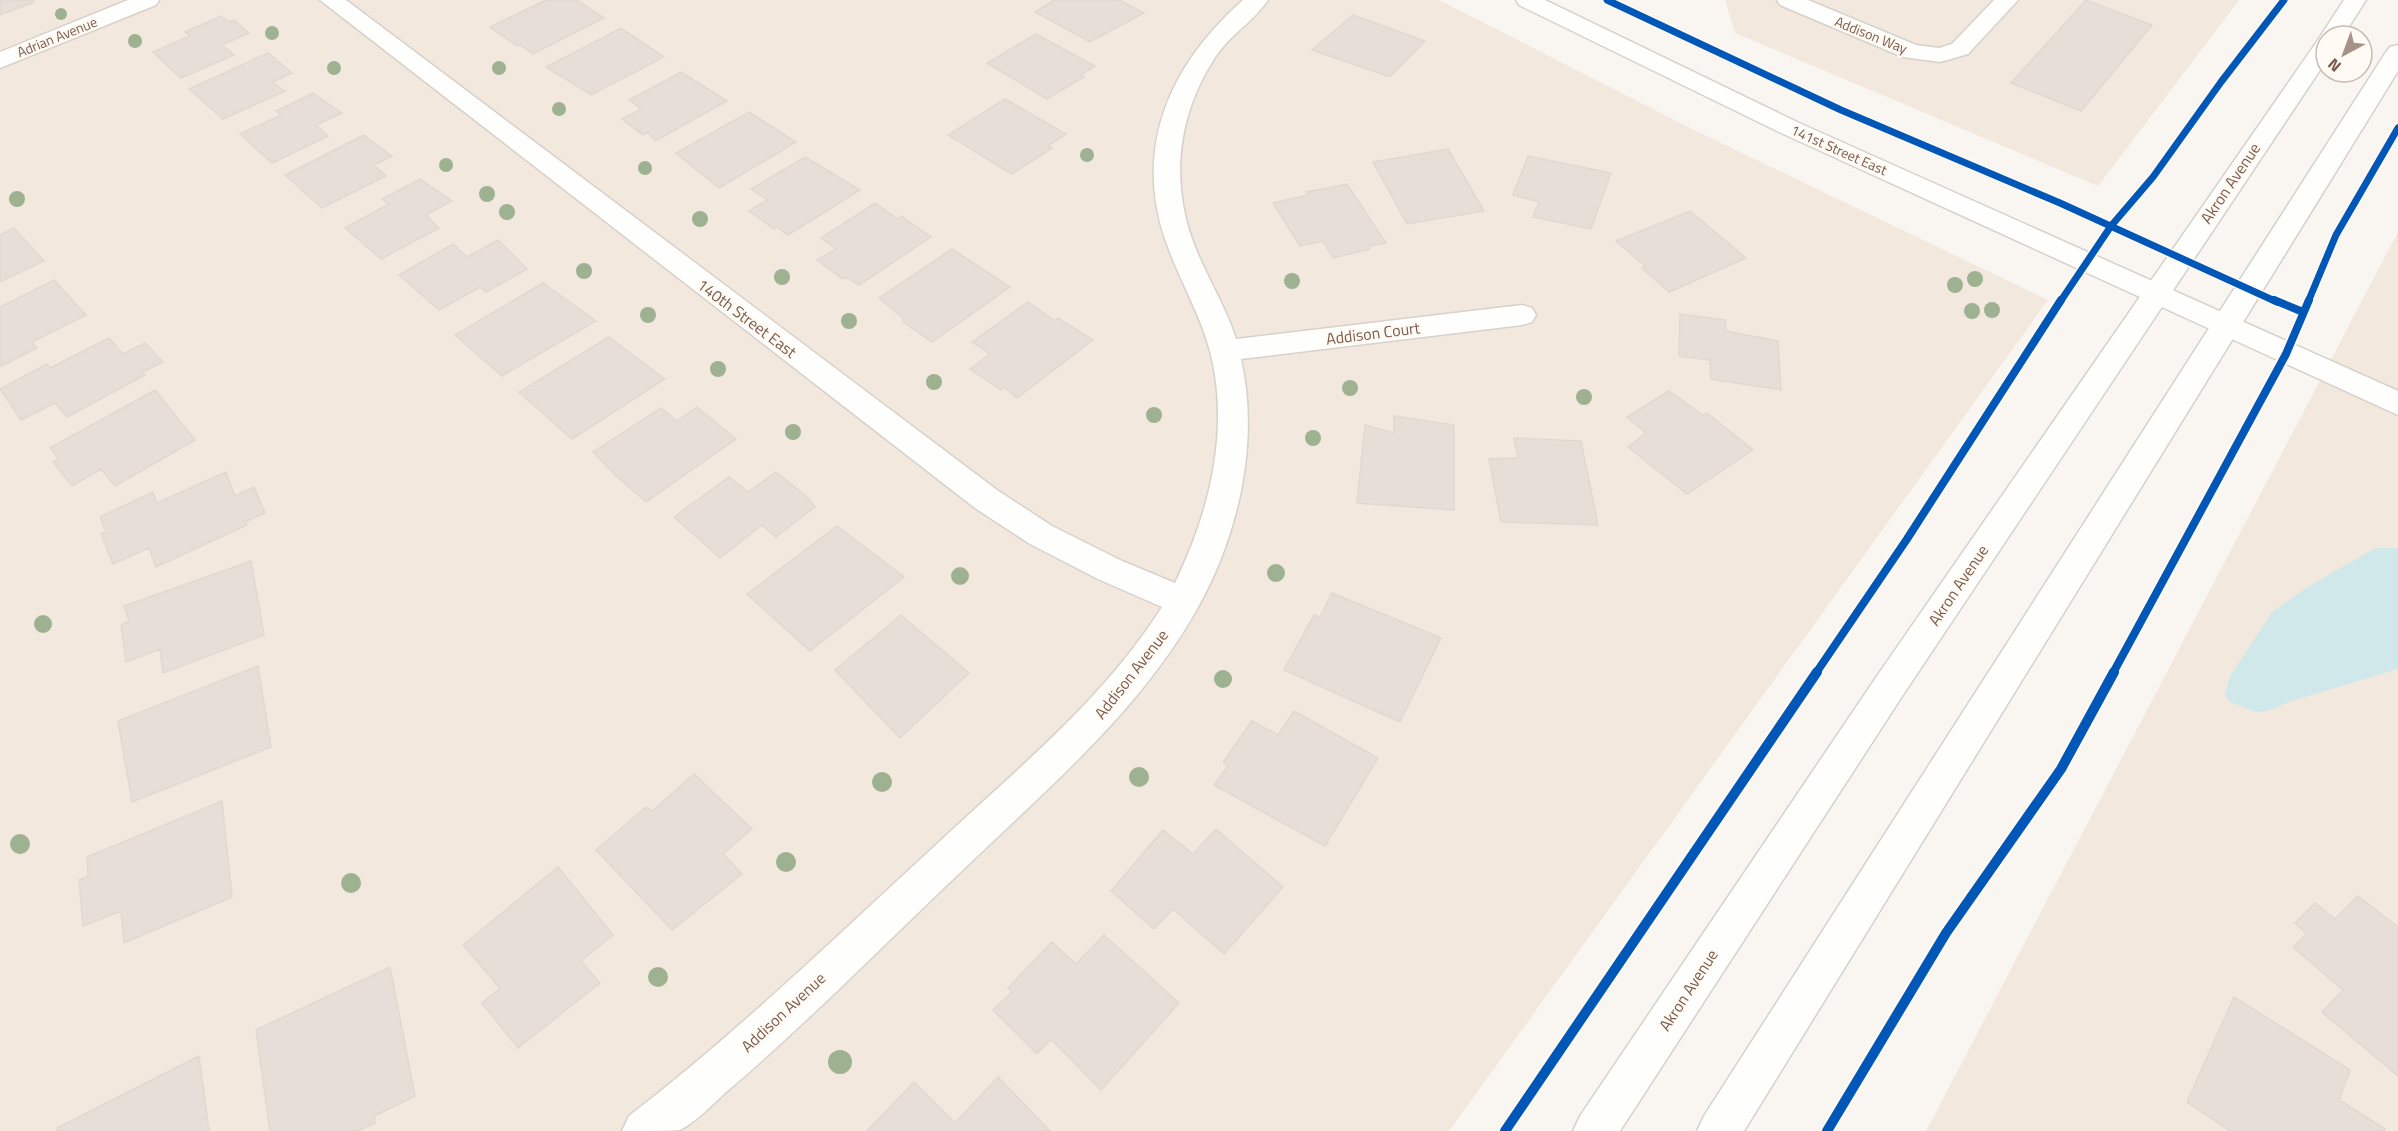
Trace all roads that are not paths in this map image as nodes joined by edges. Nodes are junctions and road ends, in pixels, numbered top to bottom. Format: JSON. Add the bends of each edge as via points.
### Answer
{"nodes":[{"id":1,"x":148,"y":0,"type":"edge"},
{"id":2,"x":331,"y":0,"type":"edge"},
{"id":3,"x":1257,"y":0,"type":"edge"},
{"id":4,"x":1527,"y":0,"type":"edge"},
{"id":5,"x":1788,"y":0,"type":"edge"},
{"id":6,"x":2007,"y":0,"type":"edge"},
{"id":7,"x":2355,"y":0,"type":"edge"},
{"id":8,"x":2339,"y":24,"type":"edge"},
{"id":9,"x":2398,"y":52,"type":"edge"},
{"id":10,"x":0,"y":61,"type":"edge"},
{"id":11,"x":2314,"y":61,"type":"edge"},
{"id":12,"x":2154,"y":294,"type":"junction"},
{"id":13,"x":1522,"y":315,"type":"dead end"},
{"id":14,"x":2226,"y":326,"type":"junction"},
{"id":15,"x":1224,"y":351,"type":"junction"},
{"id":16,"x":2398,"y":404,"type":"edge"},
{"id":17,"x":1184,"y":601,"type":"junction"},
{"id":18,"x":644,"y":1131,"type":"edge"},
{"id":19,"x":1595,"y":1131,"type":"edge"},
{"id":20,"x":1719,"y":1131,"type":"edge"}],
"edges":[{"from":1,"to":10,"type":"street","name":"Adrian Avenue"},
{"from":2,"to":17,"type":"street","name":"140th Street East","via":[[986,499],[1041,535]]},
{"from":3,"to":15,"type":"street","name":"Addison Avenue","via":[[1218,35],[1189,77],[1177,104],[1166,159],[1170,208],[1178,236]]},
{"from":4,"to":12,"type":"street","name":"141st Street East","via":[[1788,127]]},
{"from":5,"to":6,"type":"street","name":"Addison Way","via":[[1911,52],[1940,55],[1960,50]]},
{"from":7,"to":8,"type":"street"},
{"from":9,"to":14,"type":"street"},
{"from":11,"to":12,"type":"street","name":"Akron Avenue"},
{"from":12,"to":14,"type":"street","name":"141st Street East"},
{"from":12,"to":19,"type":"street","name":"Akron Avenue"},
{"from":13,"to":15,"type":"street","name":"Addison Court"},
{"from":14,"to":16,"type":"street","name":"141st Street East"},
{"from":14,"to":20,"type":"street"},
{"from":15,"to":17,"type":"street","name":"Addison Avenue","via":[[1232,407],[1229,469],[1213,534]]},
{"from":17,"to":18,"type":"street","name":"Addison Avenue","via":[[1144,662],[1093,723],[747,1047]]}]}
